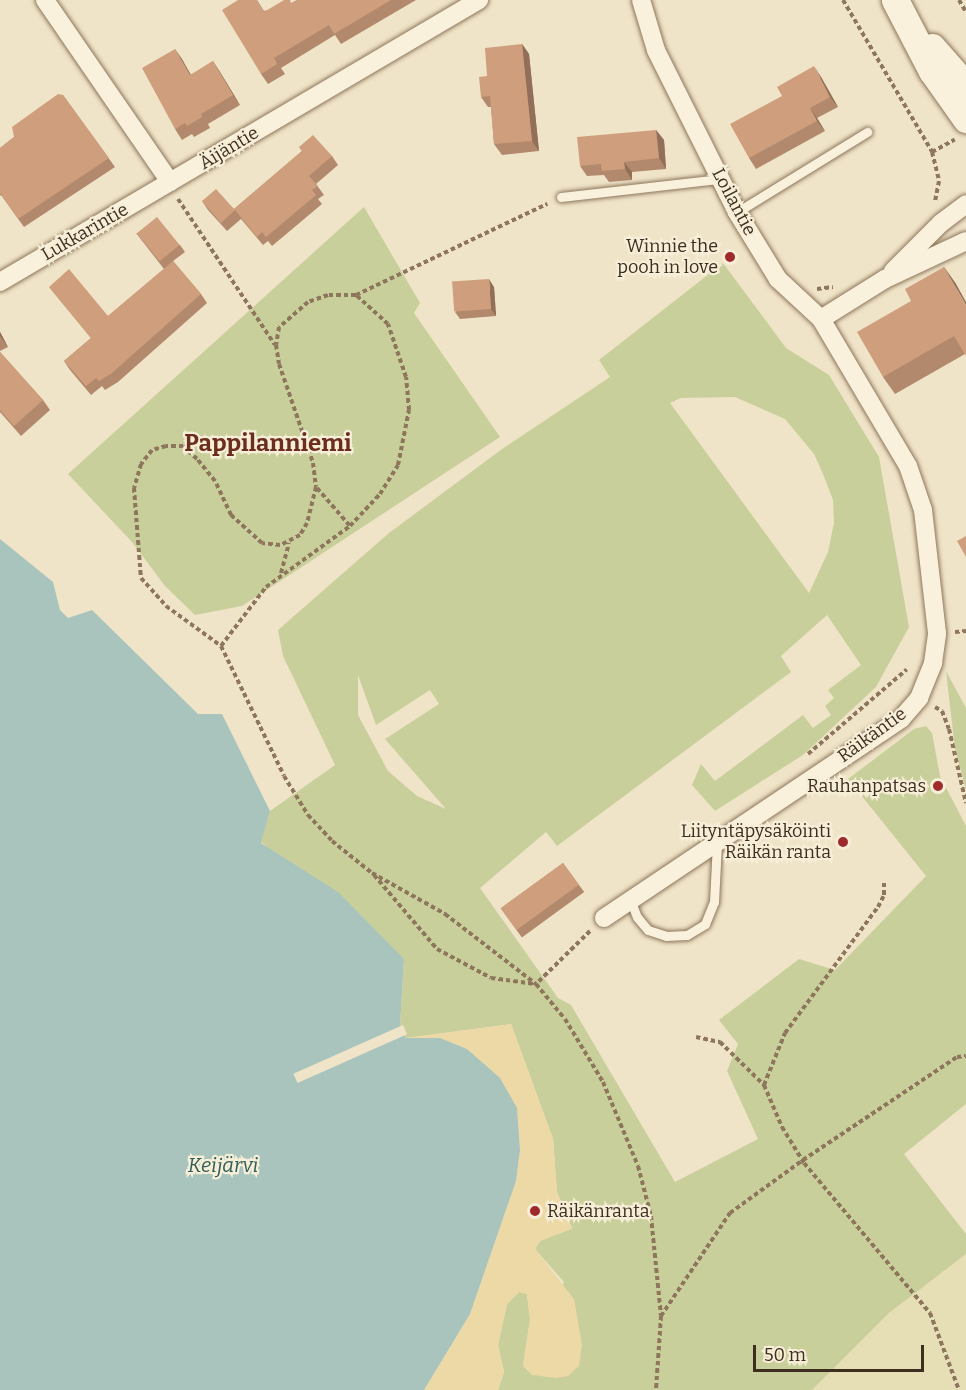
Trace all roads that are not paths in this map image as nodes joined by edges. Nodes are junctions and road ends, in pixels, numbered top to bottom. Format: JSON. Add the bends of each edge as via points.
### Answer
{"nodes":[{"id":1,"x":45,"y":0,"type":"edge"},
{"id":2,"x":479,"y":0,"type":"edge"},
{"id":3,"x":640,"y":0,"type":"edge"},
{"id":4,"x":895,"y":0,"type":"edge"},
{"id":5,"x":910,"y":25,"type":"junction"},
{"id":6,"x":966,"y":86,"type":"edge"},
{"id":7,"x":962,"y":128,"type":"edge"},
{"id":8,"x":867,"y":132,"type":"dead end"},
{"id":9,"x":720,"y":179,"type":"junction"},
{"id":10,"x":170,"y":182,"type":"junction"},
{"id":11,"x":561,"y":197,"type":"road end"},
{"id":12,"x":966,"y":204,"type":"edge"},
{"id":13,"x":737,"y":212,"type":"junction"},
{"id":14,"x":966,"y":241,"type":"edge"},
{"id":15,"x":885,"y":279,"type":"junction"},
{"id":16,"x":0,"y":282,"type":"edge"},
{"id":17,"x":821,"y":319,"type":"junction"},
{"id":18,"x":717,"y":839,"type":"junction"},
{"id":19,"x":630,"y":899,"type":"junction"},
{"id":20,"x":604,"y":918,"type":"road end"}],
"edges":[{"from":1,"to":10,"type":"street"},
{"from":2,"to":10,"type":"street","name":"Äijäntie"},
{"from":3,"to":9,"type":"street","name":"Loilantie","via":[[656,50]]},
{"from":4,"to":5,"type":"main road"},
{"from":5,"to":6,"type":"main road"},
{"from":5,"to":7,"type":"main road"},
{"from":8,"to":13,"type":"lane"},
{"from":9,"to":11,"type":"lane"},
{"from":9,"to":13,"type":"street","name":"Loilantie"},
{"from":10,"to":16,"type":"street","name":"Lukkarintie"},
{"from":12,"to":15,"type":"street","via":[[940,223]]},
{"from":13,"to":17,"type":"street","name":"Loilantie","via":[[778,279]]},
{"from":14,"to":15,"type":"street"},
{"from":15,"to":17,"type":"street"},
{"from":17,"to":18,"type":"street","name":"Räikäntie","via":[[908,466],[922,510],[937,633],[933,663],[919,698],[901,719]]},
{"from":18,"to":19,"type":"street","name":"Räikäntie"},
{"from":18,"to":19,"type":"lane","via":[[714,902],[705,924],[687,935],[666,936],[648,930]]},
{"from":19,"to":20,"type":"street","name":"Räikäntie"}]}
